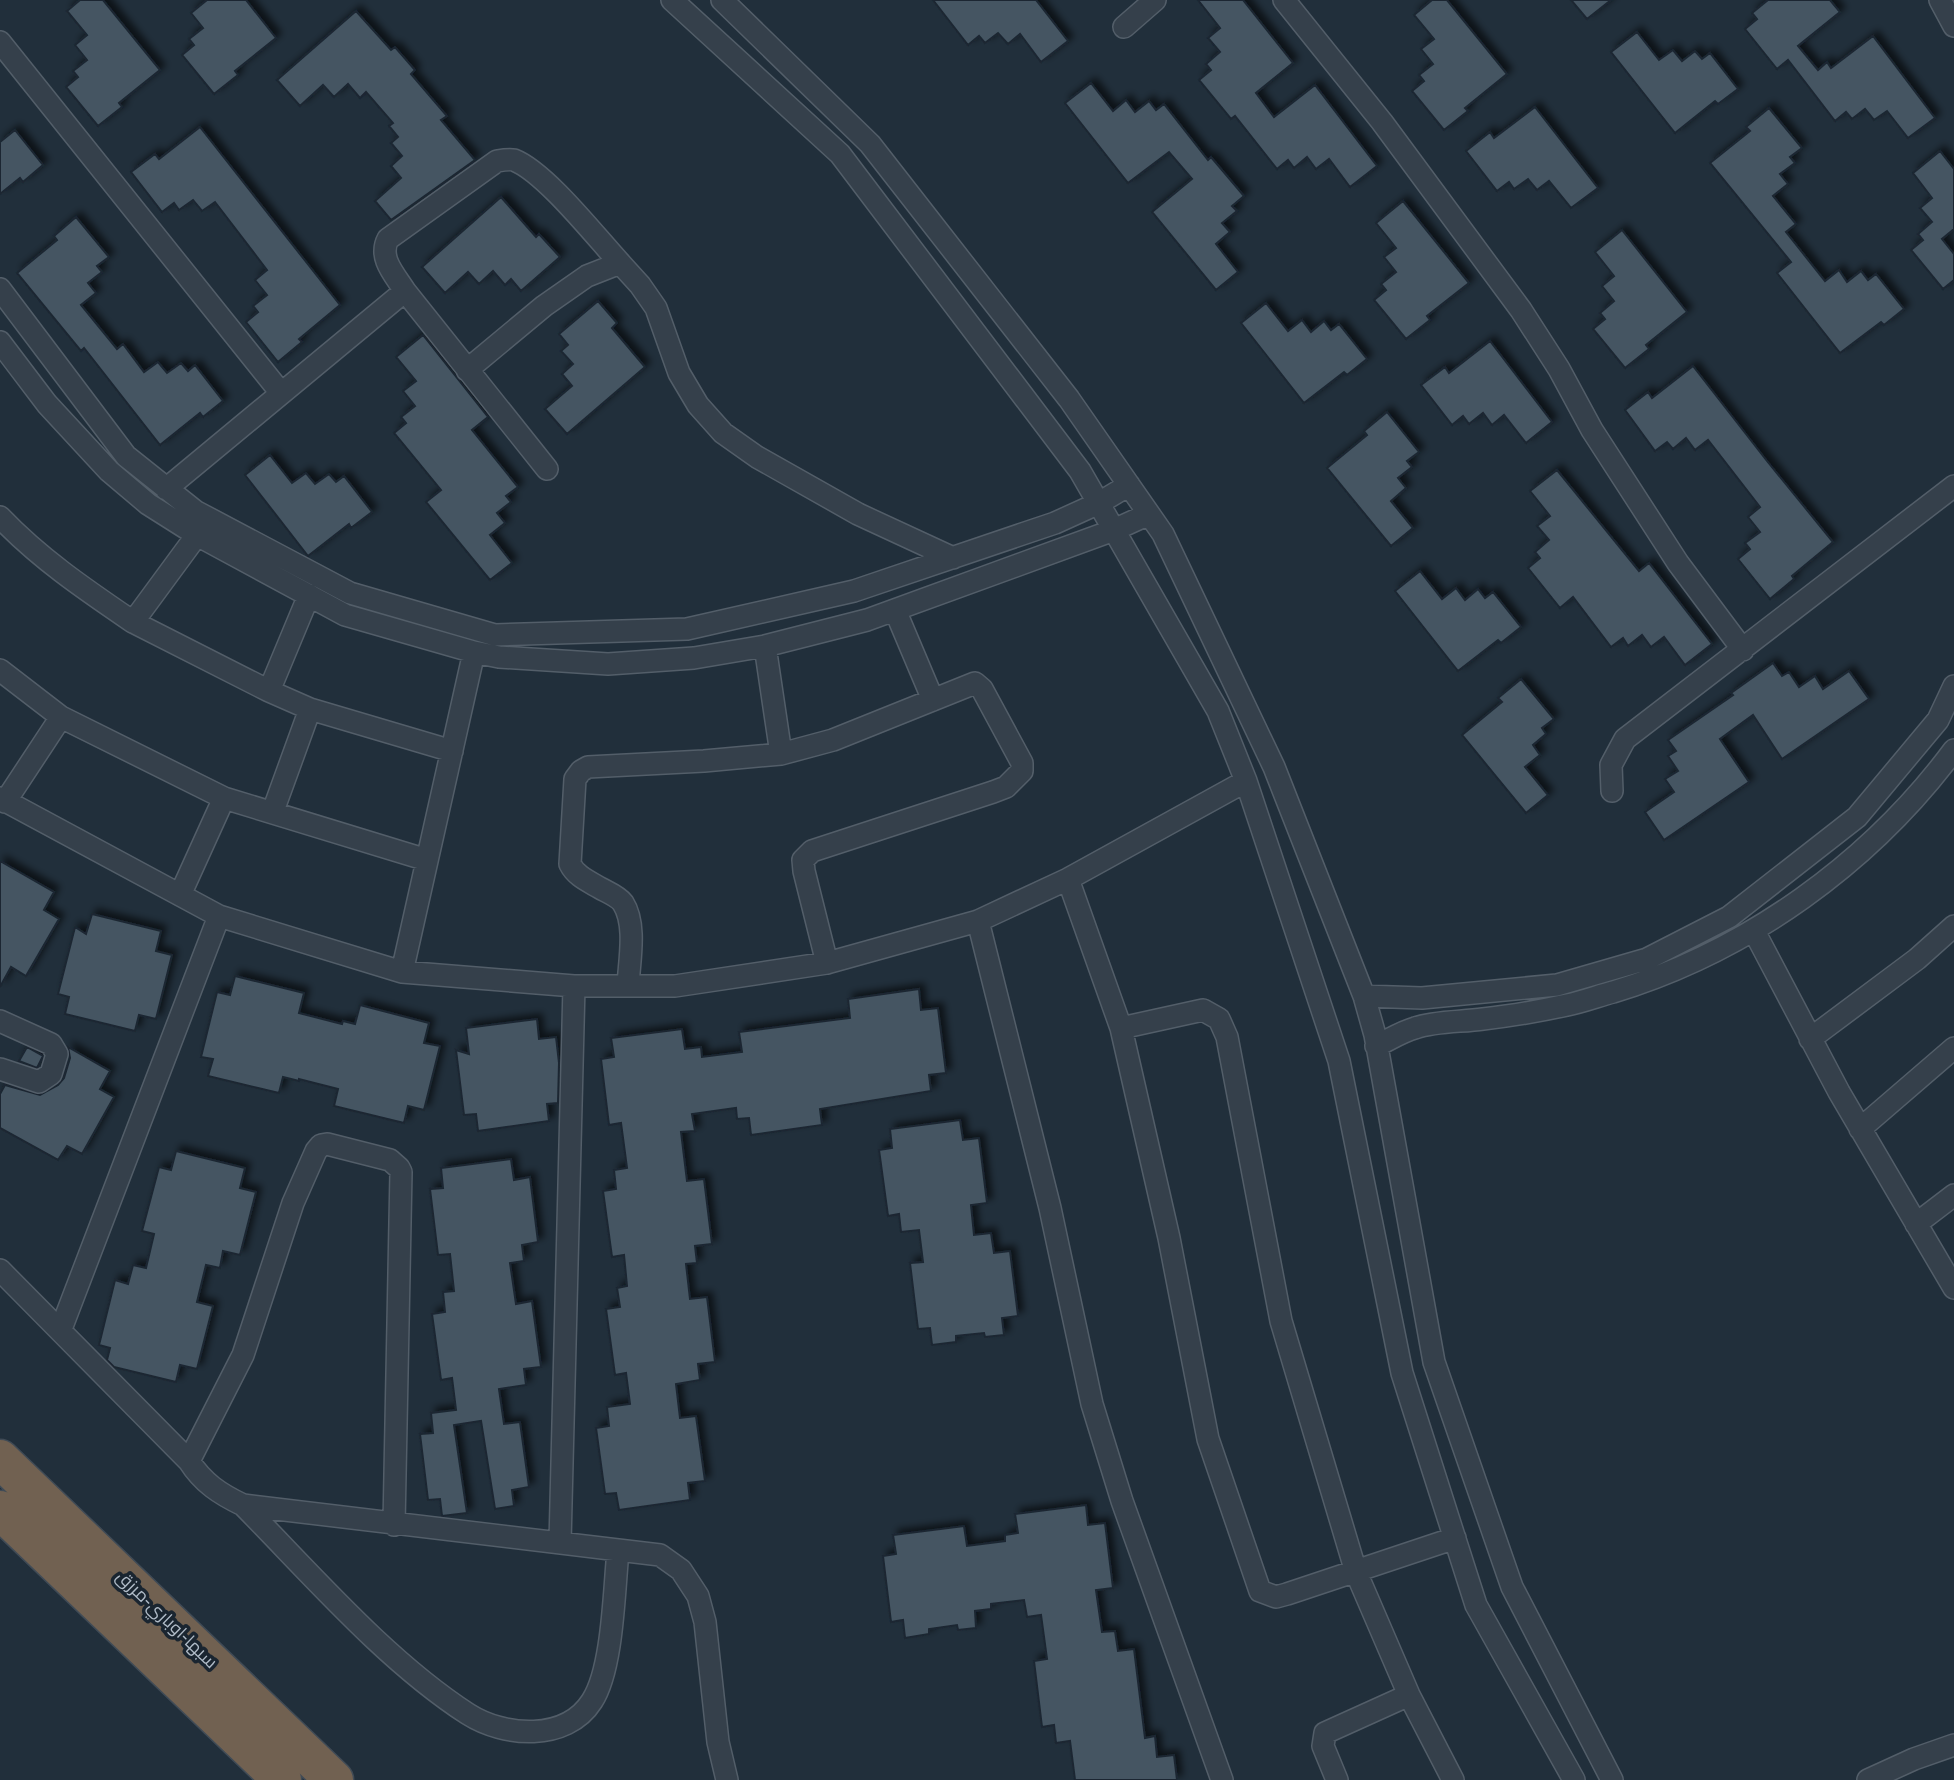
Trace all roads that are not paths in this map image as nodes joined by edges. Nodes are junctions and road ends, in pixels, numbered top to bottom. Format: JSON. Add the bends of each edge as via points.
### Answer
{"nodes":[{"id":1,"x":672,"y":0,"type":"edge"},
{"id":2,"x":722,"y":0,"type":"edge"},
{"id":3,"x":1155,"y":0,"type":"edge"},
{"id":4,"x":1284,"y":0,"type":"edge"},
{"id":5,"x":1940,"y":0,"type":"edge"},
{"id":6,"x":1954,"y":26,"type":"edge"},
{"id":7,"x":1124,"y":27,"type":"dead end"},
{"id":8,"x":0,"y":42,"type":"edge"},
{"id":9,"x":620,"y":263,"type":"junction"},
{"id":10,"x":0,"y":289,"type":"edge"},
{"id":11,"x":405,"y":291,"type":"junction"},
{"id":12,"x":0,"y":342,"type":"edge"},
{"id":13,"x":467,"y":370,"type":"junction"},
{"id":14,"x":281,"y":393,"type":"junction"},
{"id":15,"x":547,"y":469,"type":"dead end"},
{"id":16,"x":1129,"y":485,"type":"junction"},
{"id":17,"x":1954,"y":486,"type":"edge"},
{"id":18,"x":166,"y":489,"type":"junction"},
{"id":19,"x":1099,"y":503,"type":"junction"},
{"id":20,"x":1149,"y":514,"type":"junction"},
{"id":21,"x":0,"y":517,"type":"edge"},
{"id":22,"x":1114,"y":530,"type":"junction"},
{"id":23,"x":197,"y":535,"type":"junction"},
{"id":24,"x":953,"y":558,"type":"junction"},
{"id":25,"x":309,"y":595,"type":"junction"},
{"id":26,"x":895,"y":610,"type":"junction"},
{"id":27,"x":133,"y":622,"type":"junction"},
{"id":28,"x":765,"y":646,"type":"junction"},
{"id":29,"x":1743,"y":650,"type":"junction"},
{"id":30,"x":474,"y":652,"type":"junction"},
{"id":31,"x":0,"y":670,"type":"edge"},
{"id":32,"x":1954,"y":687,"type":"edge"},
{"id":33,"x":269,"y":691,"type":"junction"},
{"id":34,"x":933,"y":699,"type":"junction"},
{"id":35,"x":310,"y":709,"type":"junction"},
{"id":36,"x":61,"y":717,"type":"junction"},
{"id":37,"x":1954,"y":750,"type":"edge"},
{"id":38,"x":452,"y":751,"type":"junction"},
{"id":39,"x":781,"y":754,"type":"junction"},
{"id":40,"x":1246,"y":781,"type":"junction"},
{"id":41,"x":1612,"y":791,"type":"dead end"},
{"id":42,"x":225,"y":798,"type":"junction"},
{"id":43,"x":3,"y":800,"type":"edge"},
{"id":44,"x":273,"y":811,"type":"junction"},
{"id":45,"x":427,"y":860,"type":"junction"},
{"id":46,"x":1068,"y":879,"type":"junction"},
{"id":47,"x":180,"y":895,"type":"junction"},
{"id":48,"x":219,"y":916,"type":"junction"},
{"id":49,"x":978,"y":921,"type":"junction"},
{"id":50,"x":1954,"y":926,"type":"edge"},
{"id":51,"x":1754,"y":931,"type":"junction"},
{"id":52,"x":827,"y":963,"type":"junction"},
{"id":53,"x":402,"y":972,"type":"junction"},
{"id":54,"x":574,"y":986,"type":"junction"},
{"id":55,"x":628,"y":986,"type":"junction"},
{"id":56,"x":1364,"y":996,"type":"junction"},
{"id":57,"x":0,"y":1021,"type":"edge"},
{"id":58,"x":1121,"y":1028,"type":"junction"},
{"id":59,"x":1810,"y":1039,"type":"junction"},
{"id":60,"x":1376,"y":1046,"type":"junction"},
{"id":61,"x":1954,"y":1048,"type":"edge"},
{"id":62,"x":0,"y":1069,"type":"edge"},
{"id":63,"x":1860,"y":1129,"type":"junction"},
{"id":64,"x":1954,"y":1195,"type":"edge"},
{"id":65,"x":1916,"y":1224,"type":"junction"},
{"id":66,"x":0,"y":1270,"type":"edge"},
{"id":67,"x":1954,"y":1288,"type":"edge"},
{"id":68,"x":61,"y":1329,"type":"junction"},
{"id":69,"x":0,"y":1459,"type":"edge"},
{"id":70,"x":189,"y":1461,"type":"junction"},
{"id":71,"x":243,"y":1505,"type":"junction"},
{"id":72,"x":0,"y":1510,"type":"edge"},
{"id":73,"x":394,"y":1525,"type":"junction"},
{"id":74,"x":1455,"y":1538,"type":"junction"},
{"id":75,"x":560,"y":1543,"type":"junction"},
{"id":76,"x":618,"y":1550,"type":"junction"},
{"id":77,"x":1356,"y":1572,"type":"junction"},
{"id":78,"x":1409,"y":1695,"type":"junction"},
{"id":79,"x":1954,"y":1745,"type":"edge"},
{"id":80,"x":282,"y":1780,"type":"edge"},
{"id":81,"x":334,"y":1780,"type":"edge"},
{"id":82,"x":727,"y":1780,"type":"edge"},
{"id":83,"x":1222,"y":1780,"type":"edge"},
{"id":84,"x":1336,"y":1780,"type":"edge"},
{"id":85,"x":1453,"y":1780,"type":"edge"},
{"id":86,"x":1574,"y":1780,"type":"edge"},
{"id":87,"x":1612,"y":1780,"type":"edge"},
{"id":88,"x":1868,"y":1780,"type":"edge"}],
"edges":[{"from":1,"to":19,"type":"street","via":[[840,154],[1080,471]]},
{"from":2,"to":16,"type":"street","via":[[870,144],[1069,399]]},
{"from":3,"to":7,"type":"street"},
{"from":4,"to":29,"type":"street","via":[[1382,122],[1521,310],[1678,563]]},
{"from":5,"to":6,"type":"street"},
{"from":8,"to":14,"type":"street"},
{"from":9,"to":11,"type":"street","via":[[549,187],[511,159],[497,161],[388,239],[386,260]]},
{"from":9,"to":13,"type":"street","via":[[587,276]]},
{"from":9,"to":24,"type":"street","via":[[656,308],[679,373],[698,405],[723,433],[858,514]]},
{"from":10,"to":18,"type":"street","via":[[126,456]]},
{"from":11,"to":13,"type":"street"},
{"from":11,"to":14,"type":"street"},
{"from":12,"to":23,"type":"street","via":[[47,404],[109,471],[148,504]]},
{"from":13,"to":15,"type":"street"},
{"from":14,"to":18,"type":"street"},
{"from":16,"to":19,"type":"street"},
{"from":16,"to":20,"type":"street"},
{"from":17,"to":29,"type":"street"},
{"from":18,"to":24,"type":"street","via":[[195,511],[350,593],[495,635],[687,629],[854,591]]},
{"from":19,"to":22,"type":"street"},
{"from":19,"to":24,"type":"street"},
{"from":20,"to":22,"type":"street"},
{"from":20,"to":56,"type":"street","via":[[1163,534],[1274,767]]},
{"from":21,"to":27,"type":"street","via":[[62,574]]},
{"from":22,"to":26,"type":"street"},
{"from":22,"to":40,"type":"street","via":[[1218,711]]},
{"from":23,"to":25,"type":"street"},
{"from":23,"to":27,"type":"street"},
{"from":25,"to":30,"type":"street","via":[[345,615]]},
{"from":25,"to":33,"type":"street"},
{"from":26,"to":28,"type":"street"},
{"from":26,"to":34,"type":"street"},
{"from":27,"to":33,"type":"street"},
{"from":28,"to":30,"type":"street","via":[[694,658],[608,664]]},
{"from":28,"to":39,"type":"street"},
{"from":29,"to":41,"type":"street","via":[[1625,739],[1611,765]]},
{"from":30,"to":38,"type":"street"},
{"from":31,"to":36,"type":"street"},
{"from":32,"to":56,"type":"street","via":[[1938,720],[1857,817],[1729,917],[1647,959],[1557,985],[1422,998]]},
{"from":33,"to":35,"type":"street"},
{"from":34,"to":39,"type":"street","via":[[833,740]]},
{"from":34,"to":52,"type":"street","via":[[969,684],[978,685],[1022,771],[1006,787],[805,855],[804,871]]},
{"from":35,"to":38,"type":"street"},
{"from":35,"to":44,"type":"street"},
{"from":36,"to":42,"type":"street"},
{"from":36,"to":43,"type":"street"},
{"from":37,"to":51,"type":"street","via":[[1890,823],[1813,890]]},
{"from":38,"to":45,"type":"street"},
{"from":39,"to":55,"type":"street","via":[[588,768],[575,779],[570,864],[584,880],[624,904],[630,929]]},
{"from":40,"to":46,"type":"street"},
{"from":40,"to":74,"type":"street","via":[[1339,1061],[1402,1373]]},
{"from":42,"to":44,"type":"street"},
{"from":42,"to":47,"type":"street"},
{"from":43,"to":47,"type":"street"},
{"from":44,"to":45,"type":"street"},
{"from":45,"to":53,"type":"street"},
{"from":46,"to":49,"type":"street"},
{"from":46,"to":58,"type":"street"},
{"from":47,"to":48,"type":"street"},
{"from":48,"to":53,"type":"street"},
{"from":48,"to":68,"type":"street"},
{"from":49,"to":52,"type":"street"},
{"from":49,"to":83,"type":"street","via":[[1050,1208],[1092,1404]]},
{"from":50,"to":59,"type":"street"},
{"from":51,"to":59,"type":"street"},
{"from":51,"to":60,"type":"street","via":[[1675,971],[1570,1005],[1416,1027]]},
{"from":52,"to":55,"type":"street","via":[[675,986]]},
{"from":53,"to":54,"type":"street"},
{"from":54,"to":55,"type":"street"},
{"from":54,"to":75,"type":"street"},
{"from":56,"to":60,"type":"street"},
{"from":57,"to":62,"type":"street","via":[[51,1044],[57,1054],[51,1074],[38,1082]]},
{"from":58,"to":77,"type":"street","via":[[1203,1010],[1219,1019],[1227,1038],[1281,1321]]},
{"from":58,"to":77,"type":"street","via":[[1208,1439],[1260,1591],[1276,1597]]},
{"from":59,"to":63,"type":"street"},
{"from":60,"to":87,"type":"street","via":[[1434,1362],[1512,1587]]},
{"from":61,"to":63,"type":"street"},
{"from":63,"to":65,"type":"street"},
{"from":64,"to":65,"type":"street"},
{"from":65,"to":67,"type":"street"},
{"from":66,"to":68,"type":"street"},
{"from":68,"to":70,"type":"street"},
{"from":69,"to":81,"type":"highway","name":"سبها-اوباري-مرزق"},
{"from":70,"to":71,"type":"street","via":[[205,1483]]},
{"from":70,"to":73,"type":"street","via":[[243,1355],[293,1203],[316,1151],[327,1144],[390,1160],[401,1172]]},
{"from":71,"to":73,"type":"street"},
{"from":71,"to":76,"type":"street","via":[[418,1676],[470,1715],[504,1729],[551,1730],[580,1716],[592,1702],[606,1662]]},
{"from":72,"to":80,"type":"highway","name":"سبها-اوباري-مرزق"},
{"from":73,"to":75,"type":"street"},
{"from":74,"to":77,"type":"street"},
{"from":74,"to":86,"type":"street","via":[[1476,1605]]},
{"from":75,"to":76,"type":"street"},
{"from":76,"to":82,"type":"street","via":[[660,1555],[681,1570],[698,1596]]},
{"from":77,"to":78,"type":"street"},
{"from":78,"to":84,"type":"street","via":[[1325,1733],[1323,1746]]},
{"from":78,"to":85,"type":"street"},
{"from":79,"to":88,"type":"street"}]}
